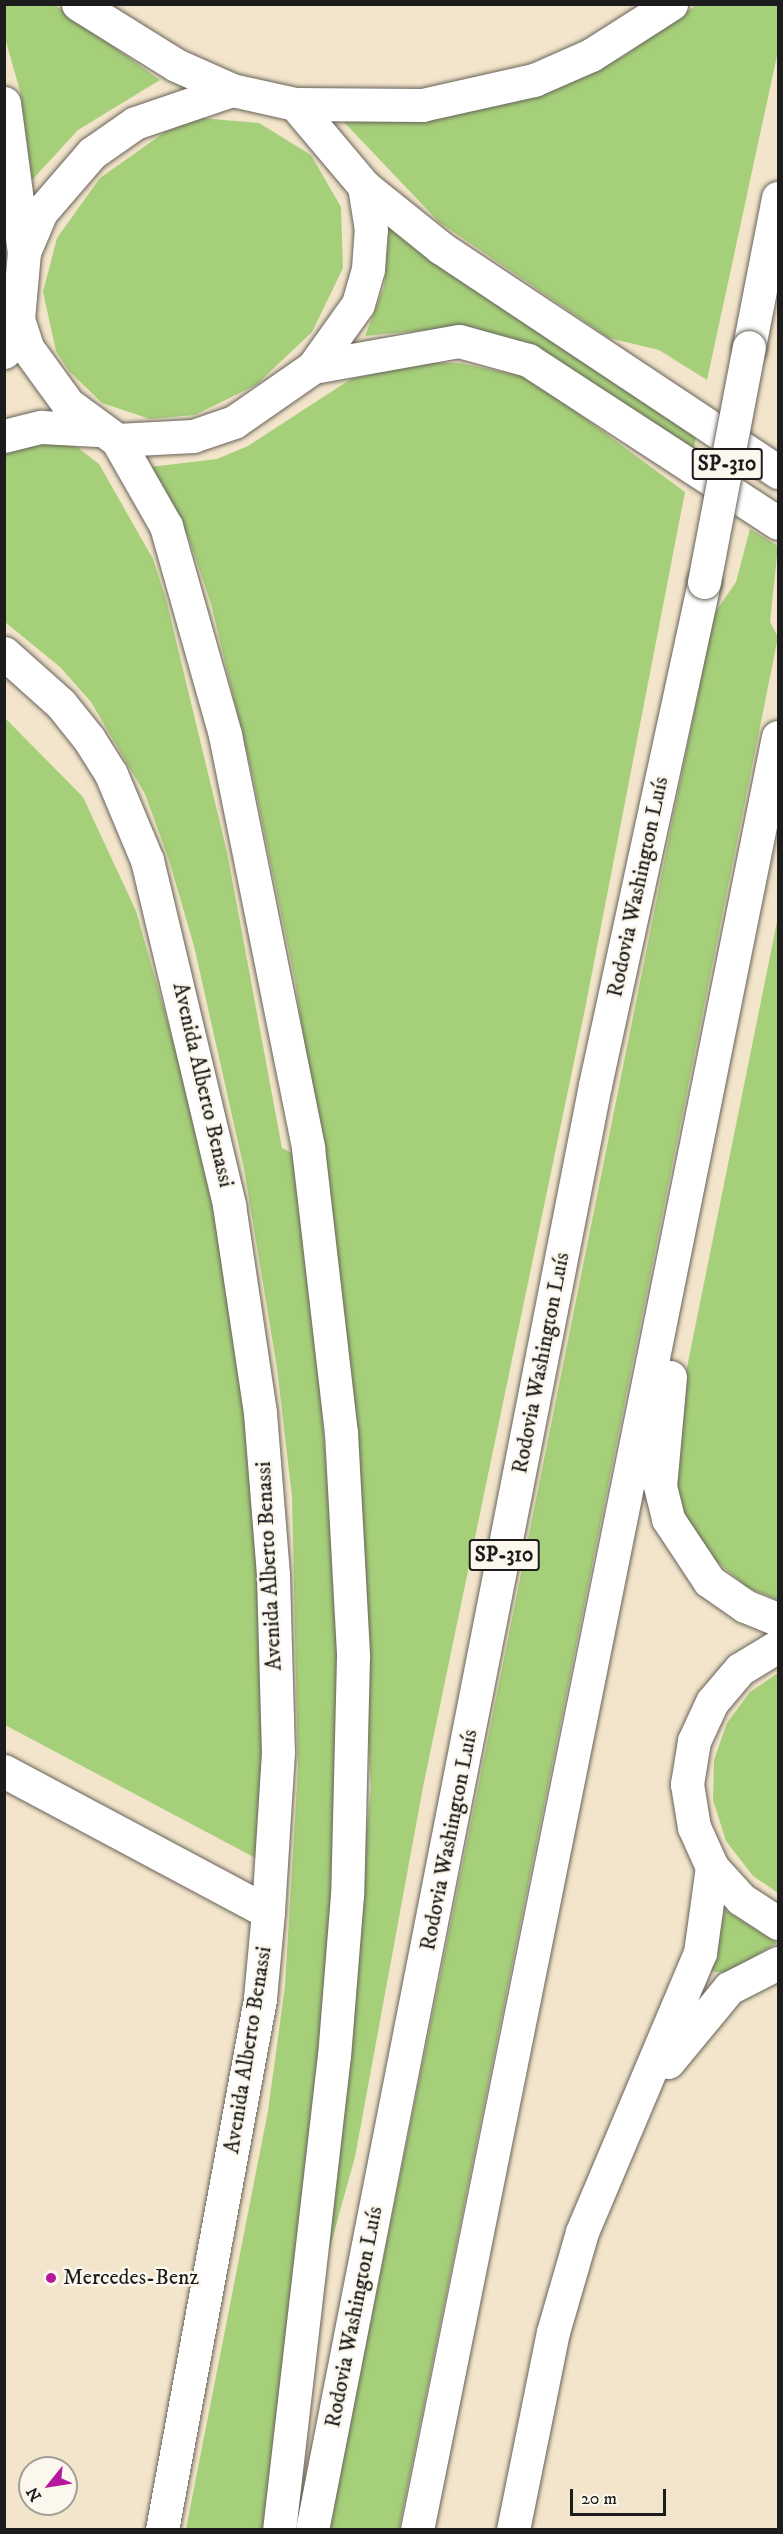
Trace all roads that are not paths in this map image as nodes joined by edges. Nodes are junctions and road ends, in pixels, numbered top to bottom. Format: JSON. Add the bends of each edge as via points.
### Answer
{"nodes":[{"id":1,"x":78,"y":4,"type":"edge"},
{"id":2,"x":672,"y":4,"type":"edge"},
{"id":3,"x":232,"y":90,"type":"junction"},
{"id":4,"x":4,"y":103,"type":"edge"},
{"id":5,"x":295,"y":104,"type":"junction"},
{"id":6,"x":364,"y":186,"type":"junction"},
{"id":7,"x":778,"y":198,"type":"edge"},
{"id":8,"x":24,"y":252,"type":"junction"},
{"id":9,"x":18,"y":319,"type":"junction"},
{"id":10,"x":4,"y":352,"type":"edge"},
{"id":11,"x":313,"y":367,"type":"junction"},
{"id":12,"x":107,"y":435,"type":"junction"},
{"id":13,"x":4,"y":436,"type":"edge"},
{"id":14,"x":778,"y":472,"type":"edge"},
{"id":15,"x":778,"y":523,"type":"edge"},
{"id":16,"x":4,"y":653,"type":"edge"},
{"id":17,"x":778,"y":737,"type":"edge"},
{"id":18,"x":695,"y":1151,"type":"junction"},
{"id":19,"x":778,"y":1619,"type":"edge"},
{"id":20,"x":778,"y":1646,"type":"edge"},
{"id":21,"x":4,"y":1771,"type":"edge"},
{"id":22,"x":712,"y":1867,"type":"junction"},
{"id":23,"x":268,"y":1912,"type":"junction"},
{"id":24,"x":778,"y":1923,"type":"edge"},
{"id":25,"x":778,"y":1963,"type":"edge"},
{"id":26,"x":629,"y":2120,"type":"junction"},
{"id":27,"x":162,"y":2529,"type":"edge"},
{"id":28,"x":279,"y":2529,"type":"edge"},
{"id":29,"x":312,"y":2529,"type":"edge"},
{"id":30,"x":417,"y":2529,"type":"edge"},
{"id":31,"x":513,"y":2529,"type":"edge"}],
"edges":[{"from":1,"to":3,"type":"main road","via":[[130,41]]},
{"from":2,"to":5,"type":"main road","via":[[591,56],[534,80],[422,105]]},
{"from":3,"to":5,"type":"main road"},
{"from":3,"to":8,"type":"main road","via":[[135,123],[92,153],[41,212]]},
{"from":4,"to":8,"type":"main road"},
{"from":5,"to":6,"type":"main road"},
{"from":6,"to":11,"type":"main road","via":[[371,230],[368,268],[358,304]]},
{"from":6,"to":14,"type":"main road","via":[[487,281]]},
{"from":7,"to":29,"type":"main road","name":"Rodovia Washington Luís","number":"SP-310","bridge":true,"via":[[704,582],[595,1085]]},
{"from":8,"to":9,"type":"main road"},
{"from":9,"to":10,"type":"main road"},
{"from":9,"to":12,"type":"main road","via":[[43,373]]},
{"from":11,"to":12,"type":"main road","via":[[234,422],[193,436]]},
{"from":11,"to":15,"type":"main road","via":[[459,341],[528,360]]},
{"from":12,"to":13,"type":"main road","via":[[41,427]]},
{"from":12,"to":28,"type":"main road","via":[[166,526],[228,746],[308,1148],[341,1432],[353,1657],[347,1894],[334,2055]]},
{"from":16,"to":23,"type":"main road","name":"Avenida Alberto Benassi","via":[[61,704],[89,739],[131,818],[182,989],[230,1205],[260,1413],[273,1575],[278,1752]]},
{"from":17,"to":18,"type":"main road"},
{"from":18,"to":19,"type":"main road","via":[[660,1486],[676,1536],[709,1581],[745,1606]]},
{"from":18,"to":30,"type":"main road"},
{"from":20,"to":22,"type":"main road","via":[[740,1669],[712,1702],[694,1741],[687,1784],[694,1827]]},
{"from":21,"to":23,"type":"main road"},
{"from":22,"to":24,"type":"main road","via":[[741,1899]]},
{"from":22,"to":26,"type":"main road","via":[[700,1953]]},
{"from":23,"to":27,"type":"main road","name":"Avenida Alberto Benassi","via":[[258,2009]]},
{"from":25,"to":26,"type":"main road","via":[[729,1988],[702,2014]]},
{"from":26,"to":31,"type":"main road","via":[[582,2232],[553,2332]]}]}
